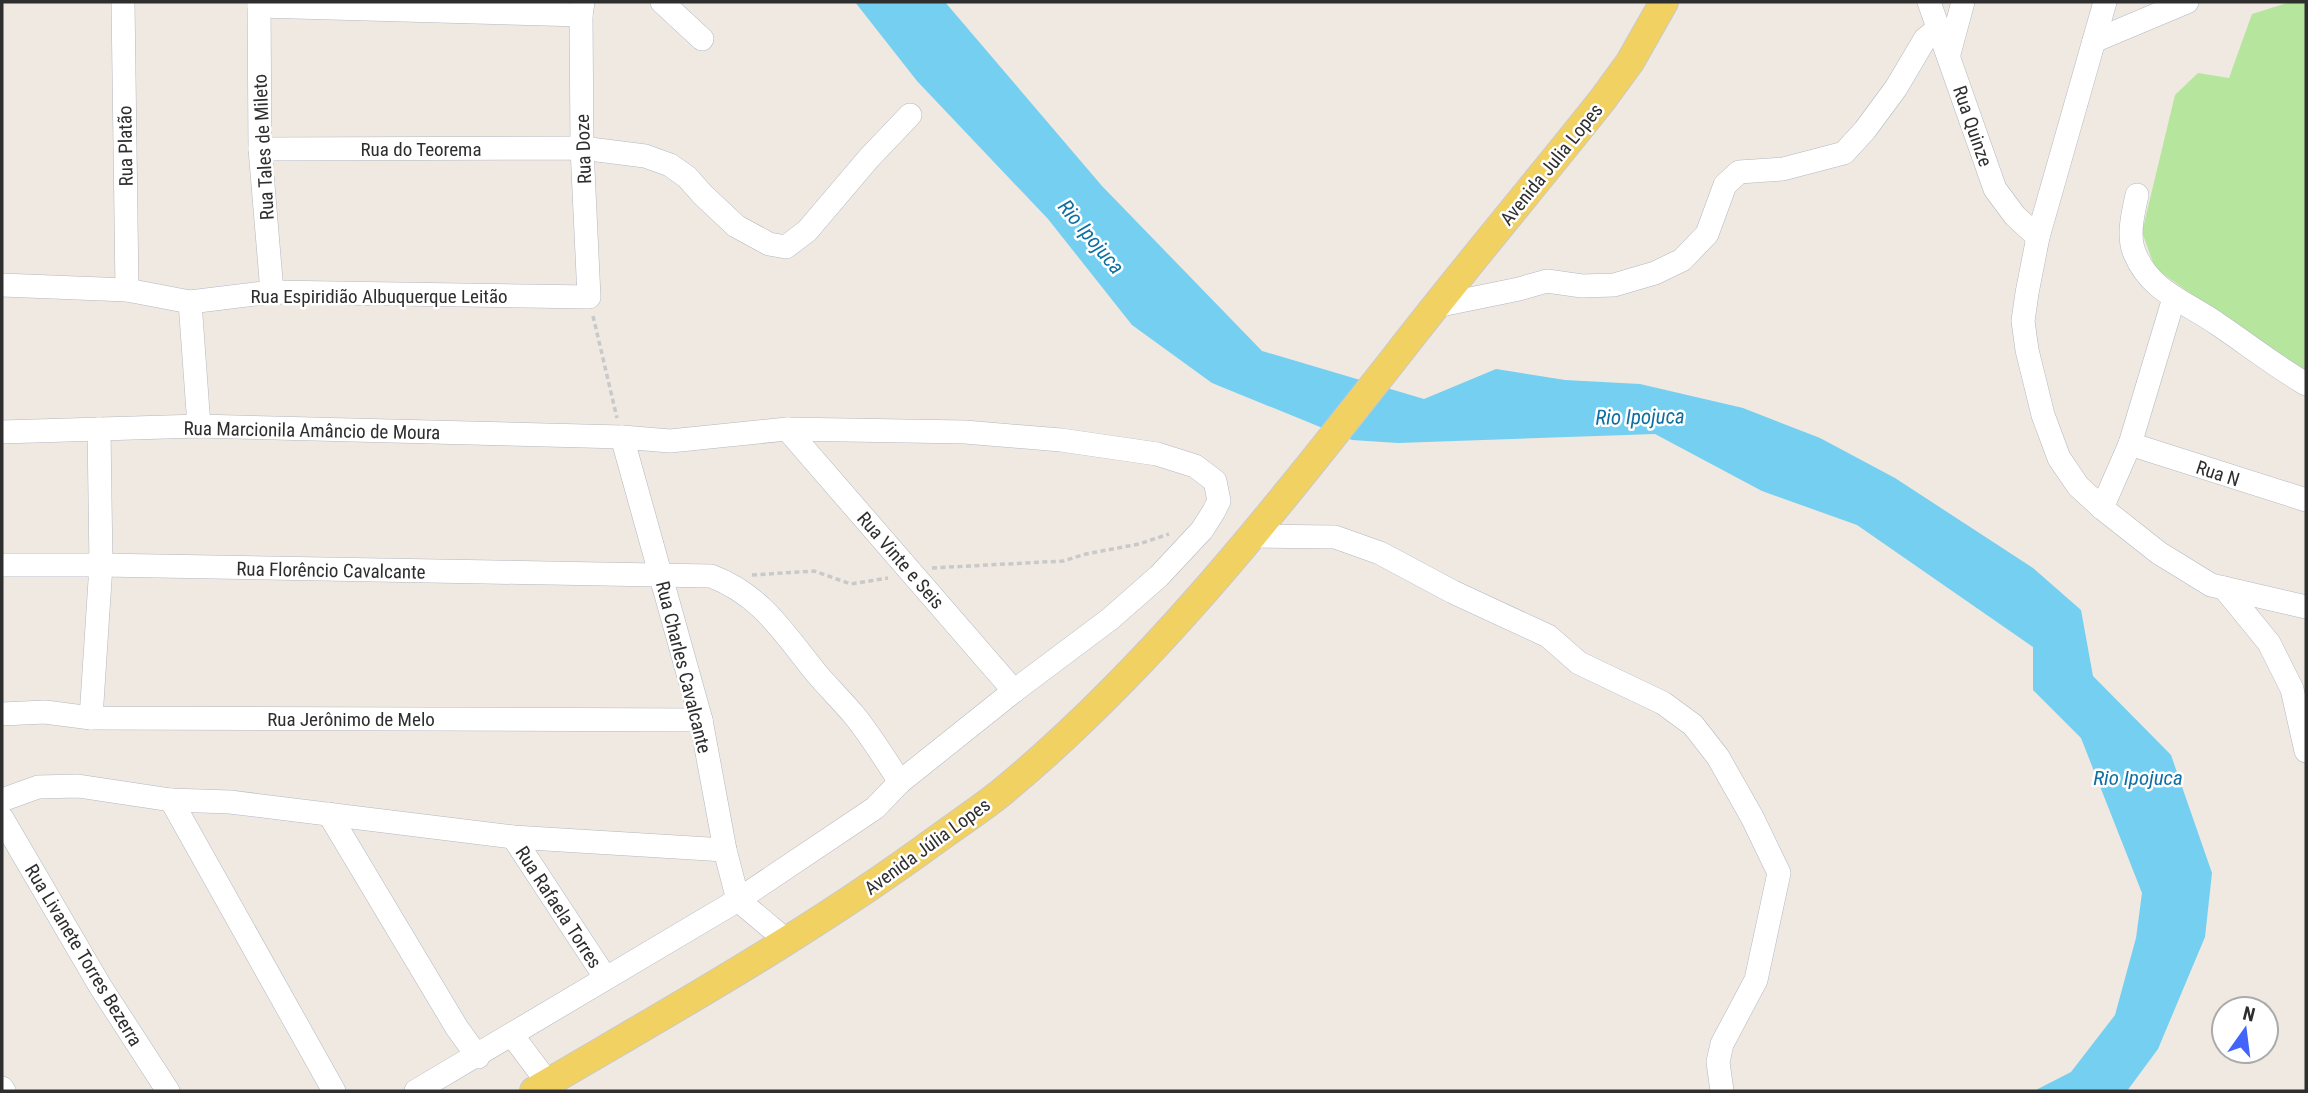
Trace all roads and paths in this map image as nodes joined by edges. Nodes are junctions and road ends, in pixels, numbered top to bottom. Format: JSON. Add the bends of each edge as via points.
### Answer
{"nodes":[{"id":1,"x":124,"y":2,"type":"edge"},
{"id":2,"x":662,"y":2,"type":"edge"},
{"id":3,"x":1664,"y":2,"type":"edge"},
{"id":4,"x":1929,"y":2,"type":"edge"},
{"id":5,"x":1964,"y":2,"type":"edge"},
{"id":6,"x":2105,"y":2,"type":"edge"},
{"id":7,"x":2187,"y":2,"type":"edge"},
{"id":8,"x":259,"y":4,"type":"edge"},
{"id":9,"x":582,"y":8,"type":"edge"},
{"id":10,"x":1939,"y":28,"type":"junction"},
{"id":11,"x":702,"y":39,"type":"dead end"},
{"id":12,"x":2094,"y":41,"type":"junction"},
{"id":13,"x":1949,"y":54,"type":"junction"},
{"id":14,"x":910,"y":115,"type":"dead end"},
{"id":15,"x":582,"y":148,"type":"junction"},
{"id":16,"x":260,"y":149,"type":"junction"},
{"id":17,"x":2137,"y":195,"type":"dead end"},
{"id":18,"x":2038,"y":237,"type":"junction"},
{"id":19,"x":2,"y":285,"type":"edge"},
{"id":20,"x":127,"y":290,"type":"junction"},
{"id":21,"x":272,"y":292,"type":"junction"},
{"id":22,"x":589,"y":297,"type":"junction"},
{"id":23,"x":2174,"y":298,"type":"junction"},
{"id":24,"x":190,"y":302,"type":"junction"},
{"id":25,"x":1431,"y":312,"type":"junction"},
{"id":26,"x":2306,"y":384,"type":"edge"},
{"id":27,"x":199,"y":426,"type":"junction"},
{"id":28,"x":99,"y":429,"type":"junction"},
{"id":29,"x":787,"y":429,"type":"junction"},
{"id":30,"x":2,"y":432,"type":"edge"},
{"id":31,"x":622,"y":437,"type":"junction"},
{"id":32,"x":2130,"y":444,"type":"junction"},
{"id":33,"x":2306,"y":500,"type":"edge"},
{"id":34,"x":2102,"y":508,"type":"junction"},
{"id":35,"x":1202,"y":530,"type":"junction"},
{"id":36,"x":1257,"y":531,"type":"junction"},
{"id":37,"x":2,"y":565,"type":"edge"},
{"id":38,"x":101,"y":565,"type":"junction"},
{"id":39,"x":910,"y":569,"type":"junction"},
{"id":40,"x":749,"y":575,"type":"dead end"},
{"id":41,"x":661,"y":577,"type":"junction"},
{"id":42,"x":2224,"y":588,"type":"junction"},
{"id":43,"x":2306,"y":607,"type":"edge"},
{"id":44,"x":1014,"y":691,"type":"junction"},
{"id":45,"x":2,"y":714,"type":"edge"},
{"id":46,"x":91,"y":718,"type":"junction"},
{"id":47,"x":701,"y":720,"type":"junction"},
{"id":48,"x":2306,"y":751,"type":"edge"},
{"id":49,"x":900,"y":782,"type":"junction"},
{"id":50,"x":2,"y":800,"type":"edge"},
{"id":51,"x":171,"y":800,"type":"junction"},
{"id":52,"x":329,"y":814,"type":"junction"},
{"id":53,"x":2,"y":818,"type":"edge"},
{"id":54,"x":513,"y":837,"type":"junction"},
{"id":55,"x":725,"y":850,"type":"junction"},
{"id":56,"x":738,"y":900,"type":"junction"},
{"id":57,"x":787,"y":941,"type":"junction"},
{"id":58,"x":605,"y":977,"type":"junction"},
{"id":59,"x":512,"y":1035,"type":"junction"},
{"id":60,"x":478,"y":1057,"type":"junction"},
{"id":61,"x":541,"y":1087,"type":"edge"},
{"id":62,"x":167,"y":1091,"type":"edge"},
{"id":63,"x":334,"y":1091,"type":"edge"},
{"id":64,"x":416,"y":1091,"type":"edge"},
{"id":65,"x":1722,"y":1091,"type":"edge"}],
"edges":[{"from":1,"to":20,"type":"street","name":"Rua Platão"},
{"from":2,"to":11,"type":"street"},
{"from":3,"to":25,"type":"main road","name":"Avenida Julia Lopes","via":[[1603,99]]},
{"from":4,"to":10,"type":"street","name":"Rua Quinze"},
{"from":5,"to":13,"type":"street"},
{"from":6,"to":12,"type":"street"},
{"from":7,"to":12,"type":"street"},
{"from":8,"to":9,"type":"street"},
{"from":8,"to":16,"type":"street","name":"Rua Tales de Mileto"},
{"from":9,"to":15,"type":"street","name":"Rua Doze"},
{"from":10,"to":13,"type":"street","name":"Rua Quinze"},
{"from":10,"to":25,"type":"street","via":[[1925,39],[1896,88],[1844,153],[1783,169],[1739,172],[1725,186],[1707,234],[1682,260],[1615,285],[1547,281]]},
{"from":12,"to":18,"type":"street"},
{"from":13,"to":18,"type":"street","name":"Rua Quinze","via":[[1995,189]]},
{"from":14,"to":15,"type":"street","name":"Rua do Teorema","via":[[807,231],[786,247],[769,244],[736,226],[670,165],[645,156]]},
{"from":15,"to":16,"type":"street","name":"Rua do Teorema"},
{"from":15,"to":22,"type":"street","name":"Rua Doze"},
{"from":16,"to":21,"type":"street","name":"Rua Tales de Mileto"},
{"from":17,"to":23,"type":"street","via":[[2133,252],[2146,275]]},
{"from":18,"to":34,"type":"street","via":[[2024,321],[2027,350],[2059,458],[2078,486]]},
{"from":19,"to":20,"type":"street","name":"Rua Espiridião Albuquerque Leitão"},
{"from":20,"to":24,"type":"street","name":"Rua Espiridião Albuquerque Leitão"},
{"from":21,"to":22,"type":"street","name":"Rua Espiridião Albuquerque Leitão"},
{"from":21,"to":24,"type":"street","name":"Rua Espiridião Albuquerque Leitão"},
{"from":22,"to":31,"type":"path"},
{"from":23,"to":26,"type":"street"},
{"from":23,"to":32,"type":"street"},
{"from":24,"to":27,"type":"street"},
{"from":25,"to":36,"type":"main road","name":"Avenida Julia Lopes"},
{"from":27,"to":28,"type":"street","name":"Rua Marcionila Amâncio de Moura"},
{"from":27,"to":31,"type":"street","name":"Rua Marcionila Amâncio de Moura"},
{"from":28,"to":30,"type":"street","name":"Rua Marcionila Amâncio de Moura"},
{"from":28,"to":38,"type":"street"},
{"from":29,"to":31,"type":"street","name":"Rua Marcionila Amâncio de Moura","via":[[670,441]]},
{"from":29,"to":35,"type":"street","name":"Rua Marcionila Amâncio de Moura","via":[[965,432],[1157,454],[1195,466],[1215,481],[1219,501]]},
{"from":29,"to":39,"type":"street","name":"Rua Vinte e Seis"},
{"from":31,"to":41,"type":"street","name":"Rua Charles Cavalcante"},
{"from":32,"to":33,"type":"street","name":"Rua N"},
{"from":32,"to":34,"type":"street"},
{"from":34,"to":42,"type":"street","via":[[2182,568]]},
{"from":35,"to":39,"type":"path","via":[[1172,533],[1063,561]]},
{"from":35,"to":44,"type":"street","via":[[1110,619]]},
{"from":36,"to":57,"type":"main road","name":"Avenida Júlia Lopes","via":[[1160,642],[1000,793],[886,877]]},
{"from":36,"to":65,"type":"street","via":[[1335,537],[1380,554],[1548,636],[1579,663],[1663,703],[1693,726],[1718,757],[1779,873],[1756,980],[1722,1044],[1718,1062]]},
{"from":37,"to":38,"type":"street","name":"Rua Florêncio Cavalcante"},
{"from":38,"to":41,"type":"street","name":"Rua Florêncio Cavalcante"},
{"from":38,"to":46,"type":"street"},
{"from":39,"to":40,"type":"path","via":[[904,575],[851,584],[814,571]]},
{"from":39,"to":44,"type":"street","name":"Rua Vinte e Seis"},
{"from":41,"to":47,"type":"street","name":"Rua Charles Cavalcante"},
{"from":41,"to":49,"type":"street","name":"Rua Florêncio Cavalcante","via":[[711,576],[732,584],[757,603],[855,716]]},
{"from":42,"to":43,"type":"street"},
{"from":42,"to":48,"type":"street","via":[[2269,643],[2292,689]]},
{"from":44,"to":49,"type":"street"},
{"from":45,"to":46,"type":"street","name":"Rua Jerônimo de Melo","via":[[45,712]]},
{"from":46,"to":47,"type":"street","name":"Rua Jerônimo de Melo"},
{"from":47,"to":55,"type":"street","name":"Rua Charles Cavalcante"},
{"from":49,"to":56,"type":"street","via":[[875,808]]},
{"from":50,"to":51,"type":"street","via":[[55,785]]},
{"from":51,"to":52,"type":"street"},
{"from":51,"to":63,"type":"street"},
{"from":52,"to":54,"type":"street"},
{"from":52,"to":60,"type":"street"},
{"from":53,"to":62,"type":"street","name":"Rua Livanete Torres Bezerra"},
{"from":54,"to":55,"type":"street"},
{"from":54,"to":58,"type":"street","name":"Rua Rafaela Torres"},
{"from":55,"to":56,"type":"street","name":"Rua Charles Cavalcante"},
{"from":56,"to":57,"type":"street"},
{"from":56,"to":58,"type":"street"},
{"from":57,"to":61,"type":"main road","name":"Avenida Júlia Lopes"},
{"from":58,"to":59,"type":"street"},
{"from":59,"to":60,"type":"street"},
{"from":59,"to":61,"type":"street"},
{"from":60,"to":64,"type":"street"}]}
